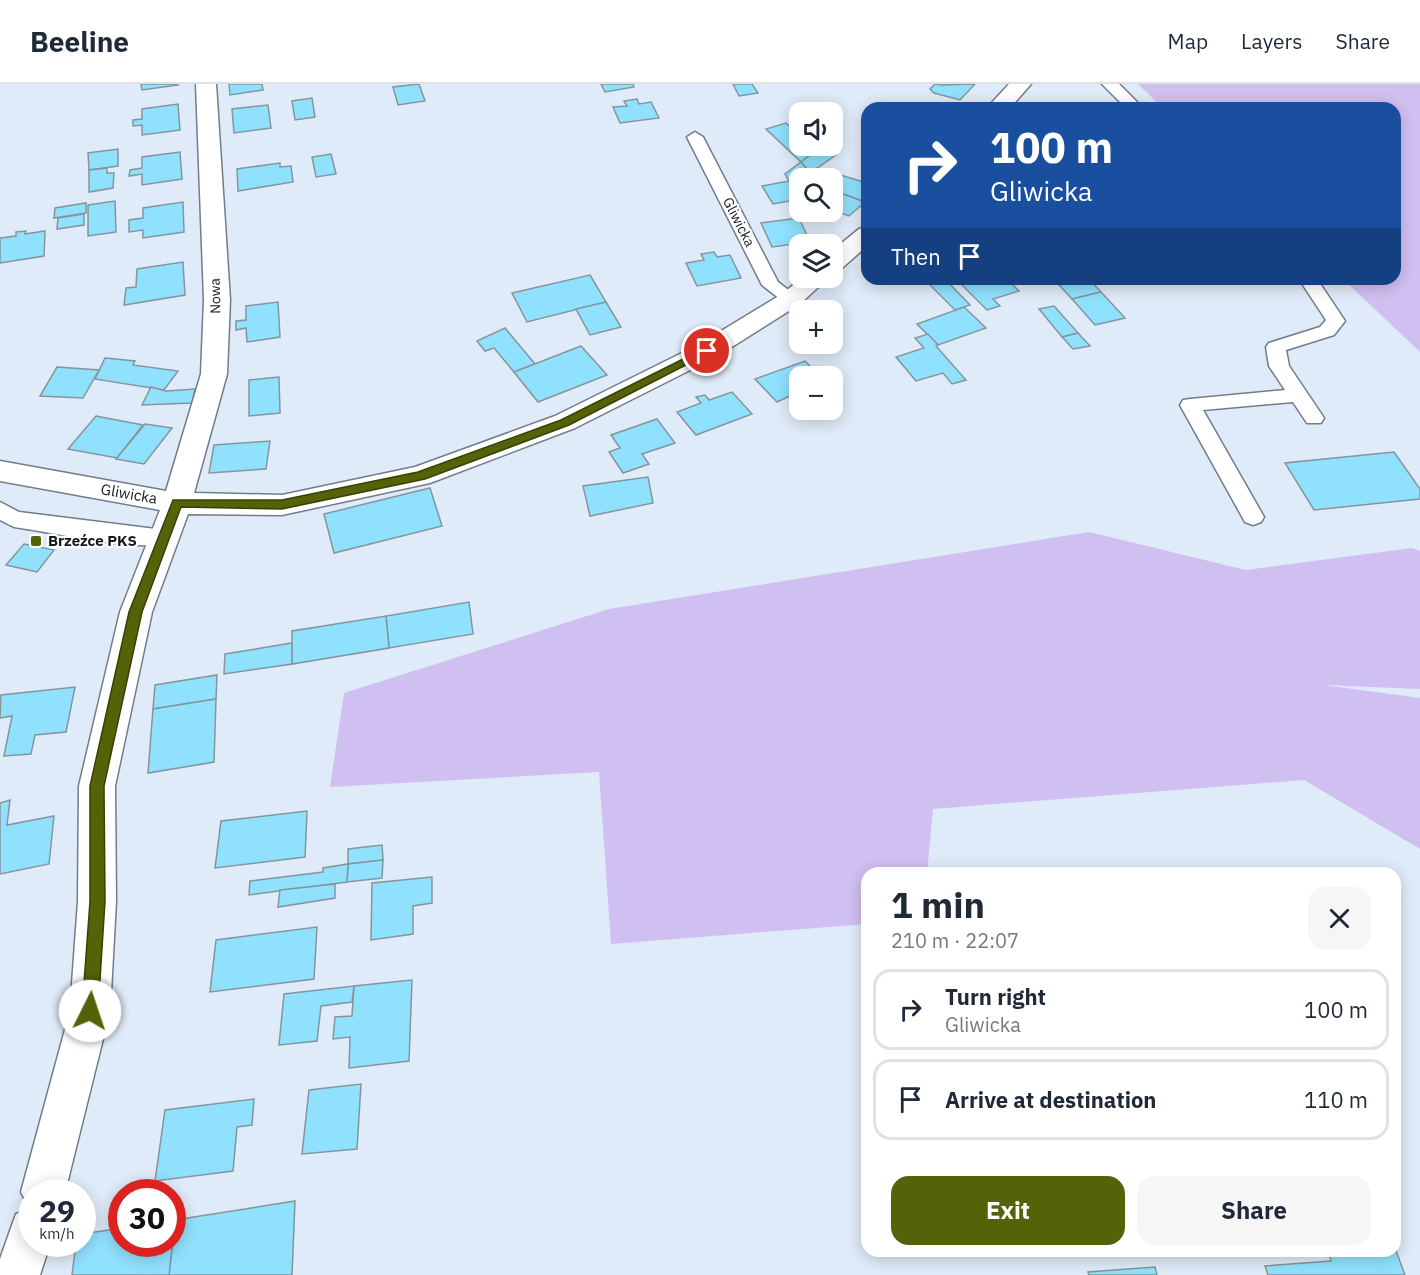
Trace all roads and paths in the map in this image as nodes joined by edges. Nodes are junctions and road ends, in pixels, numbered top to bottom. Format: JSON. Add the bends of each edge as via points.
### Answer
{"nodes":[{"id":1,"x":206,"y":84,"type":"edge"},
{"id":2,"x":1021,"y":84,"type":"edge"},
{"id":3,"x":1110,"y":84,"type":"edge"},
{"id":4,"x":1004,"y":102,"type":"edge"},
{"id":5,"x":1129,"y":102,"type":"edge"},
{"id":6,"x":695,"y":137,"type":"dead end"},
{"id":7,"x":861,"y":239,"type":"edge"},
{"id":8,"x":843,"y":255,"type":"edge"},
{"id":9,"x":1312,"y":285,"type":"edge"},
{"id":10,"x":804,"y":288,"type":"edge"},
{"id":11,"x":791,"y":299,"type":"junction"},
{"id":12,"x":1299,"y":395,"type":"junction"},
{"id":13,"x":1314,"y":418,"type":"dead end"},
{"id":14,"x":0,"y":471,"type":"edge"},
{"id":15,"x":177,"y":503,"type":"junction"},
{"id":16,"x":0,"y":510,"type":"edge"},
{"id":17,"x":1253,"y":517,"type":"dead end"},
{"id":18,"x":164,"y":537,"type":"junction"},
{"id":19,"x":47,"y":1179,"type":"edge"},
{"id":20,"x":23,"y":1257,"type":"edge"},
{"id":21,"x":17,"y":1275,"type":"edge"}],
"edges":[{"from":1,"to":15,"type":"street","name":"Nowa","via":[[217,300],[213,374]]},
{"from":2,"to":4,"type":"street"},
{"from":3,"to":5,"type":"lane"},
{"from":6,"to":11,"type":"lane","name":"Gliwicka","via":[[771,285]]},
{"from":7,"to":8,"type":"street"},
{"from":9,"to":12,"type":"lane","via":[[1336,321],[1327,331],[1276,347],[1279,366]]},
{"from":10,"to":11,"type":"street","name":"Gliwicka"},
{"from":11,"to":15,"type":"street","name":"Gliwicka","via":[[707,351],[565,422],[420,476],[282,505]]},
{"from":12,"to":13,"type":"lane"},
{"from":12,"to":17,"type":"lane","via":[[1190,405]]},
{"from":14,"to":15,"type":"street","name":"Gliwicka"},
{"from":15,"to":18,"type":"street","name":"Nowa"},
{"from":16,"to":18,"type":"lane","via":[[14,519],[122,535]]},
{"from":18,"to":19,"type":"street","name":"Nowa","via":[[136,612],[97,786],[97,901],[90,1011]]},
{"from":20,"to":21,"type":"street"}]}
